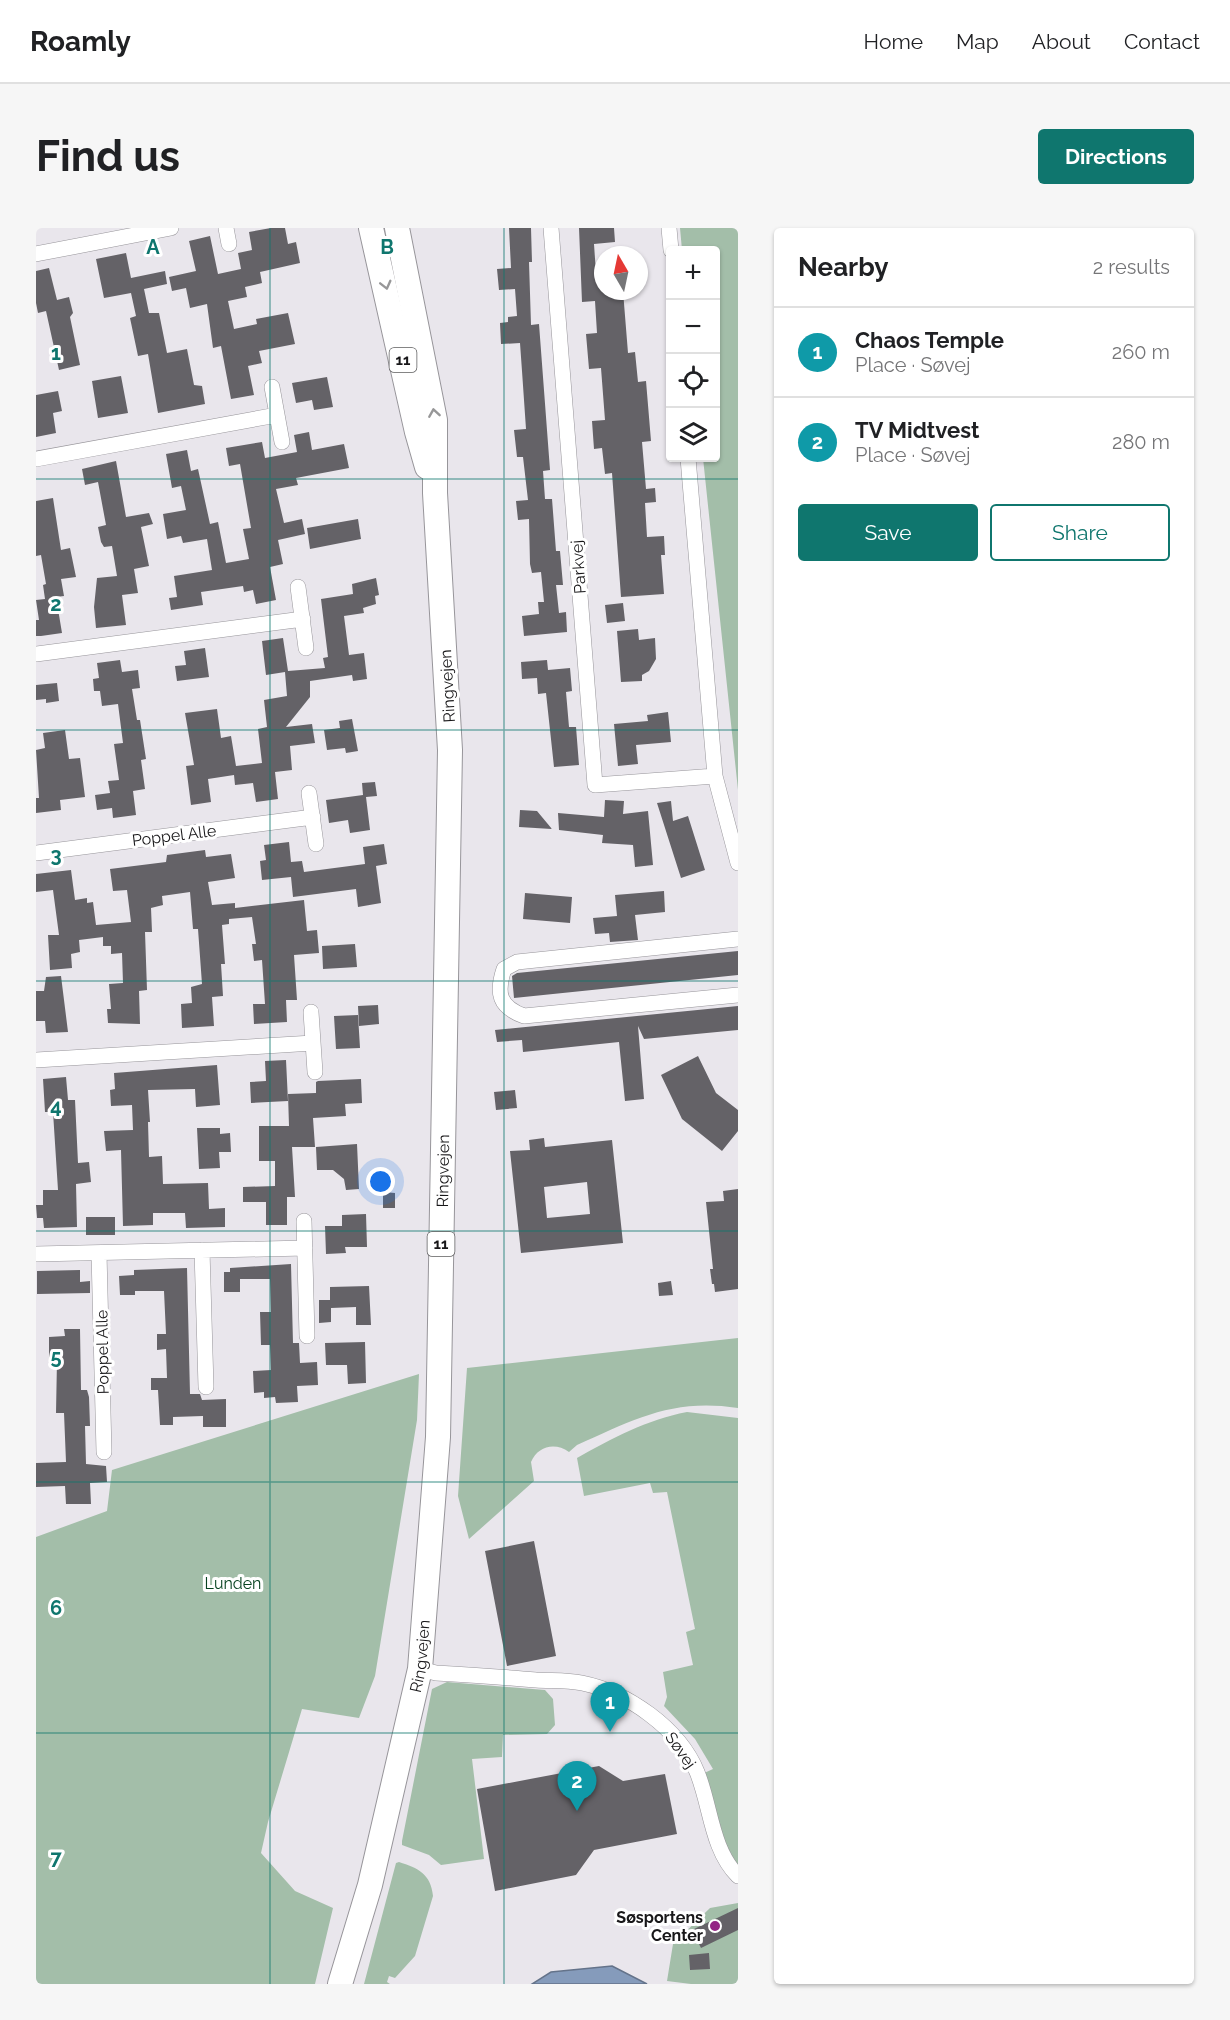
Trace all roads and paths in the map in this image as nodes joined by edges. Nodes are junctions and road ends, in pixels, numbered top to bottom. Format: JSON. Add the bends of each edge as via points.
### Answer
{"nodes":[{"id":1,"x":171,"y":228,"type":"edge"},
{"id":2,"x":226,"y":228,"type":"edge"},
{"id":3,"x":371,"y":228,"type":"edge"},
{"id":4,"x":397,"y":228,"type":"edge"},
{"id":5,"x":551,"y":228,"type":"edge"},
{"id":6,"x":669,"y":228,"type":"edge"},
{"id":7,"x":229,"y":244,"type":"dead end"},
{"id":8,"x":671,"y":246,"type":"edge"},
{"id":9,"x":36,"y":254,"type":"edge"},
{"id":10,"x":272,"y":387,"type":"dead end"},
{"id":11,"x":277,"y":415,"type":"junction"},
{"id":12,"x":282,"y":442,"type":"dead end"},
{"id":13,"x":36,"y":459,"type":"edge"},
{"id":14,"x":688,"y":462,"type":"edge"},
{"id":15,"x":435,"y":493,"type":"junction"},
{"id":16,"x":298,"y":587,"type":"dead end"},
{"id":17,"x":303,"y":619,"type":"junction"},
{"id":18,"x":306,"y":648,"type":"dead end"},
{"id":19,"x":36,"y":654,"type":"edge"},
{"id":20,"x":715,"y":776,"type":"junction"},
{"id":21,"x":309,"y":793,"type":"dead end"},
{"id":22,"x":313,"y":818,"type":"junction"},
{"id":23,"x":316,"y":844,"type":"dead end"},
{"id":24,"x":36,"y":853,"type":"edge"},
{"id":25,"x":738,"y":863,"type":"edge"},
{"id":26,"x":738,"y":939,"type":"edge"},
{"id":27,"x":738,"y":995,"type":"edge"},
{"id":28,"x":311,"y":1012,"type":"dead end"},
{"id":29,"x":313,"y":1043,"type":"junction"},
{"id":30,"x":36,"y":1060,"type":"edge"},
{"id":31,"x":315,"y":1072,"type":"dead end"},
{"id":32,"x":304,"y":1221,"type":"dead end"},
{"id":33,"x":305,"y":1248,"type":"junction"},
{"id":34,"x":202,"y":1250,"type":"junction"},
{"id":35,"x":99,"y":1252,"type":"junction"},
{"id":36,"x":36,"y":1254,"type":"edge"},
{"id":37,"x":307,"y":1336,"type":"dead end"},
{"id":38,"x":206,"y":1387,"type":"dead end"},
{"id":39,"x":104,"y":1452,"type":"dead end"},
{"id":40,"x":420,"y":1669,"type":"junction"},
{"id":41,"x":738,"y":1876,"type":"edge"},
{"id":42,"x":340,"y":1984,"type":"edge"}],
"edges":[{"from":1,"to":9,"type":"street"},
{"from":2,"to":7,"type":"street"},
{"from":3,"to":15,"type":"main road","name":"Ringvejen","number":"11","one_way":true,"via":[[417,432]]},
{"from":15,"to":4,"type":"main road","name":"Ringvejen","number":"11","one_way":true,"via":[[435,420]]},
{"from":5,"to":20,"type":"street","name":"Parkvej","via":[[595,785]]},
{"from":6,"to":8,"type":"street"},
{"from":10,"to":11,"type":"street"},
{"from":11,"to":12,"type":"street"},
{"from":11,"to":13,"type":"street"},
{"from":14,"to":20,"type":"street"},
{"from":15,"to":40,"type":"main road","name":"Ringvejen","number":"11","via":[[450,761],[438,1437]]},
{"from":16,"to":17,"type":"street"},
{"from":17,"to":18,"type":"street"},
{"from":17,"to":19,"type":"street"},
{"from":20,"to":25,"type":"street"},
{"from":21,"to":22,"type":"street"},
{"from":22,"to":23,"type":"street"},
{"from":22,"to":24,"type":"street","name":"Poppel Alle"},
{"from":26,"to":27,"type":"street","via":[[517,962],[504,969],[500,982],[501,999],[510,1011],[524,1016]]},
{"from":28,"to":29,"type":"street"},
{"from":29,"to":30,"type":"street"},
{"from":29,"to":31,"type":"street"},
{"from":32,"to":33,"type":"street"},
{"from":33,"to":34,"type":"street"},
{"from":33,"to":37,"type":"street"},
{"from":34,"to":35,"type":"street"},
{"from":34,"to":38,"type":"street"},
{"from":35,"to":36,"type":"street"},
{"from":35,"to":39,"type":"street","name":"Poppel Alle"},
{"from":40,"to":41,"type":"street","name":"Søvej","via":[[582,1683],[618,1696],[652,1717],[670,1731],[696,1771],[719,1847]]},
{"from":40,"to":42,"type":"main road","name":"Ringvejen","number":"11","via":[[370,1885]]}]}
